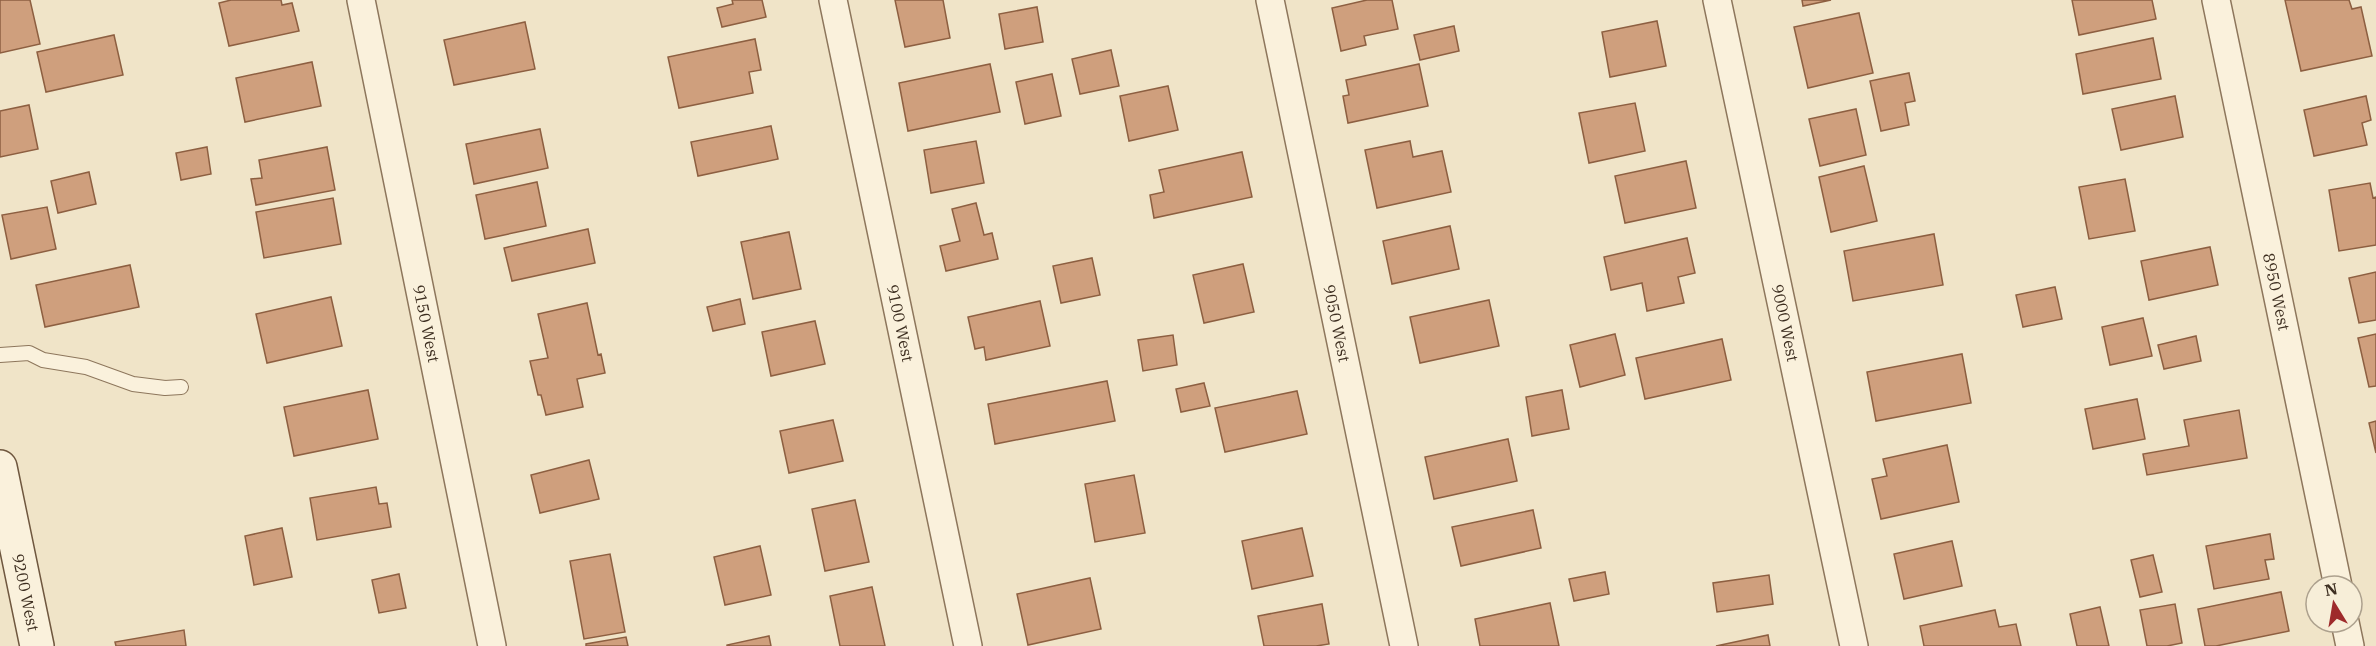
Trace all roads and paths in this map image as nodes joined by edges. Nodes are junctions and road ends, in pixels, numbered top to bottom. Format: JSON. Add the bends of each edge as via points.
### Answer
{"nodes":[{"id":1,"x":361,"y":0,"type":"edge"},
{"id":2,"x":833,"y":0,"type":"edge"},
{"id":3,"x":1270,"y":0,"type":"edge"},
{"id":4,"x":1718,"y":0,"type":"edge"},
{"id":5,"x":2216,"y":0,"type":"edge"},
{"id":6,"x":0,"y":355,"type":"edge"},
{"id":7,"x":182,"y":387,"type":"dead end"},
{"id":8,"x":0,"y":467,"type":"edge"},
{"id":9,"x":2336,"y":574,"type":"edge"},
{"id":10,"x":37,"y":646,"type":"edge"},
{"id":11,"x":492,"y":646,"type":"edge"},
{"id":12,"x":968,"y":646,"type":"edge"},
{"id":13,"x":1404,"y":646,"type":"edge"},
{"id":14,"x":1854,"y":646,"type":"edge"}],
"edges":[{"from":1,"to":11,"type":"street","name":"9150 West"},
{"from":2,"to":12,"type":"street","name":"9100 West"},
{"from":3,"to":13,"type":"street","name":"9050 West"},
{"from":4,"to":14,"type":"street","name":"9000 West"},
{"from":5,"to":9,"type":"street","name":"8950 West"},
{"from":6,"to":7,"type":"lane","via":[[29,353],[133,384]]},
{"from":8,"to":10,"type":"street","name":"9200 West"}]}
